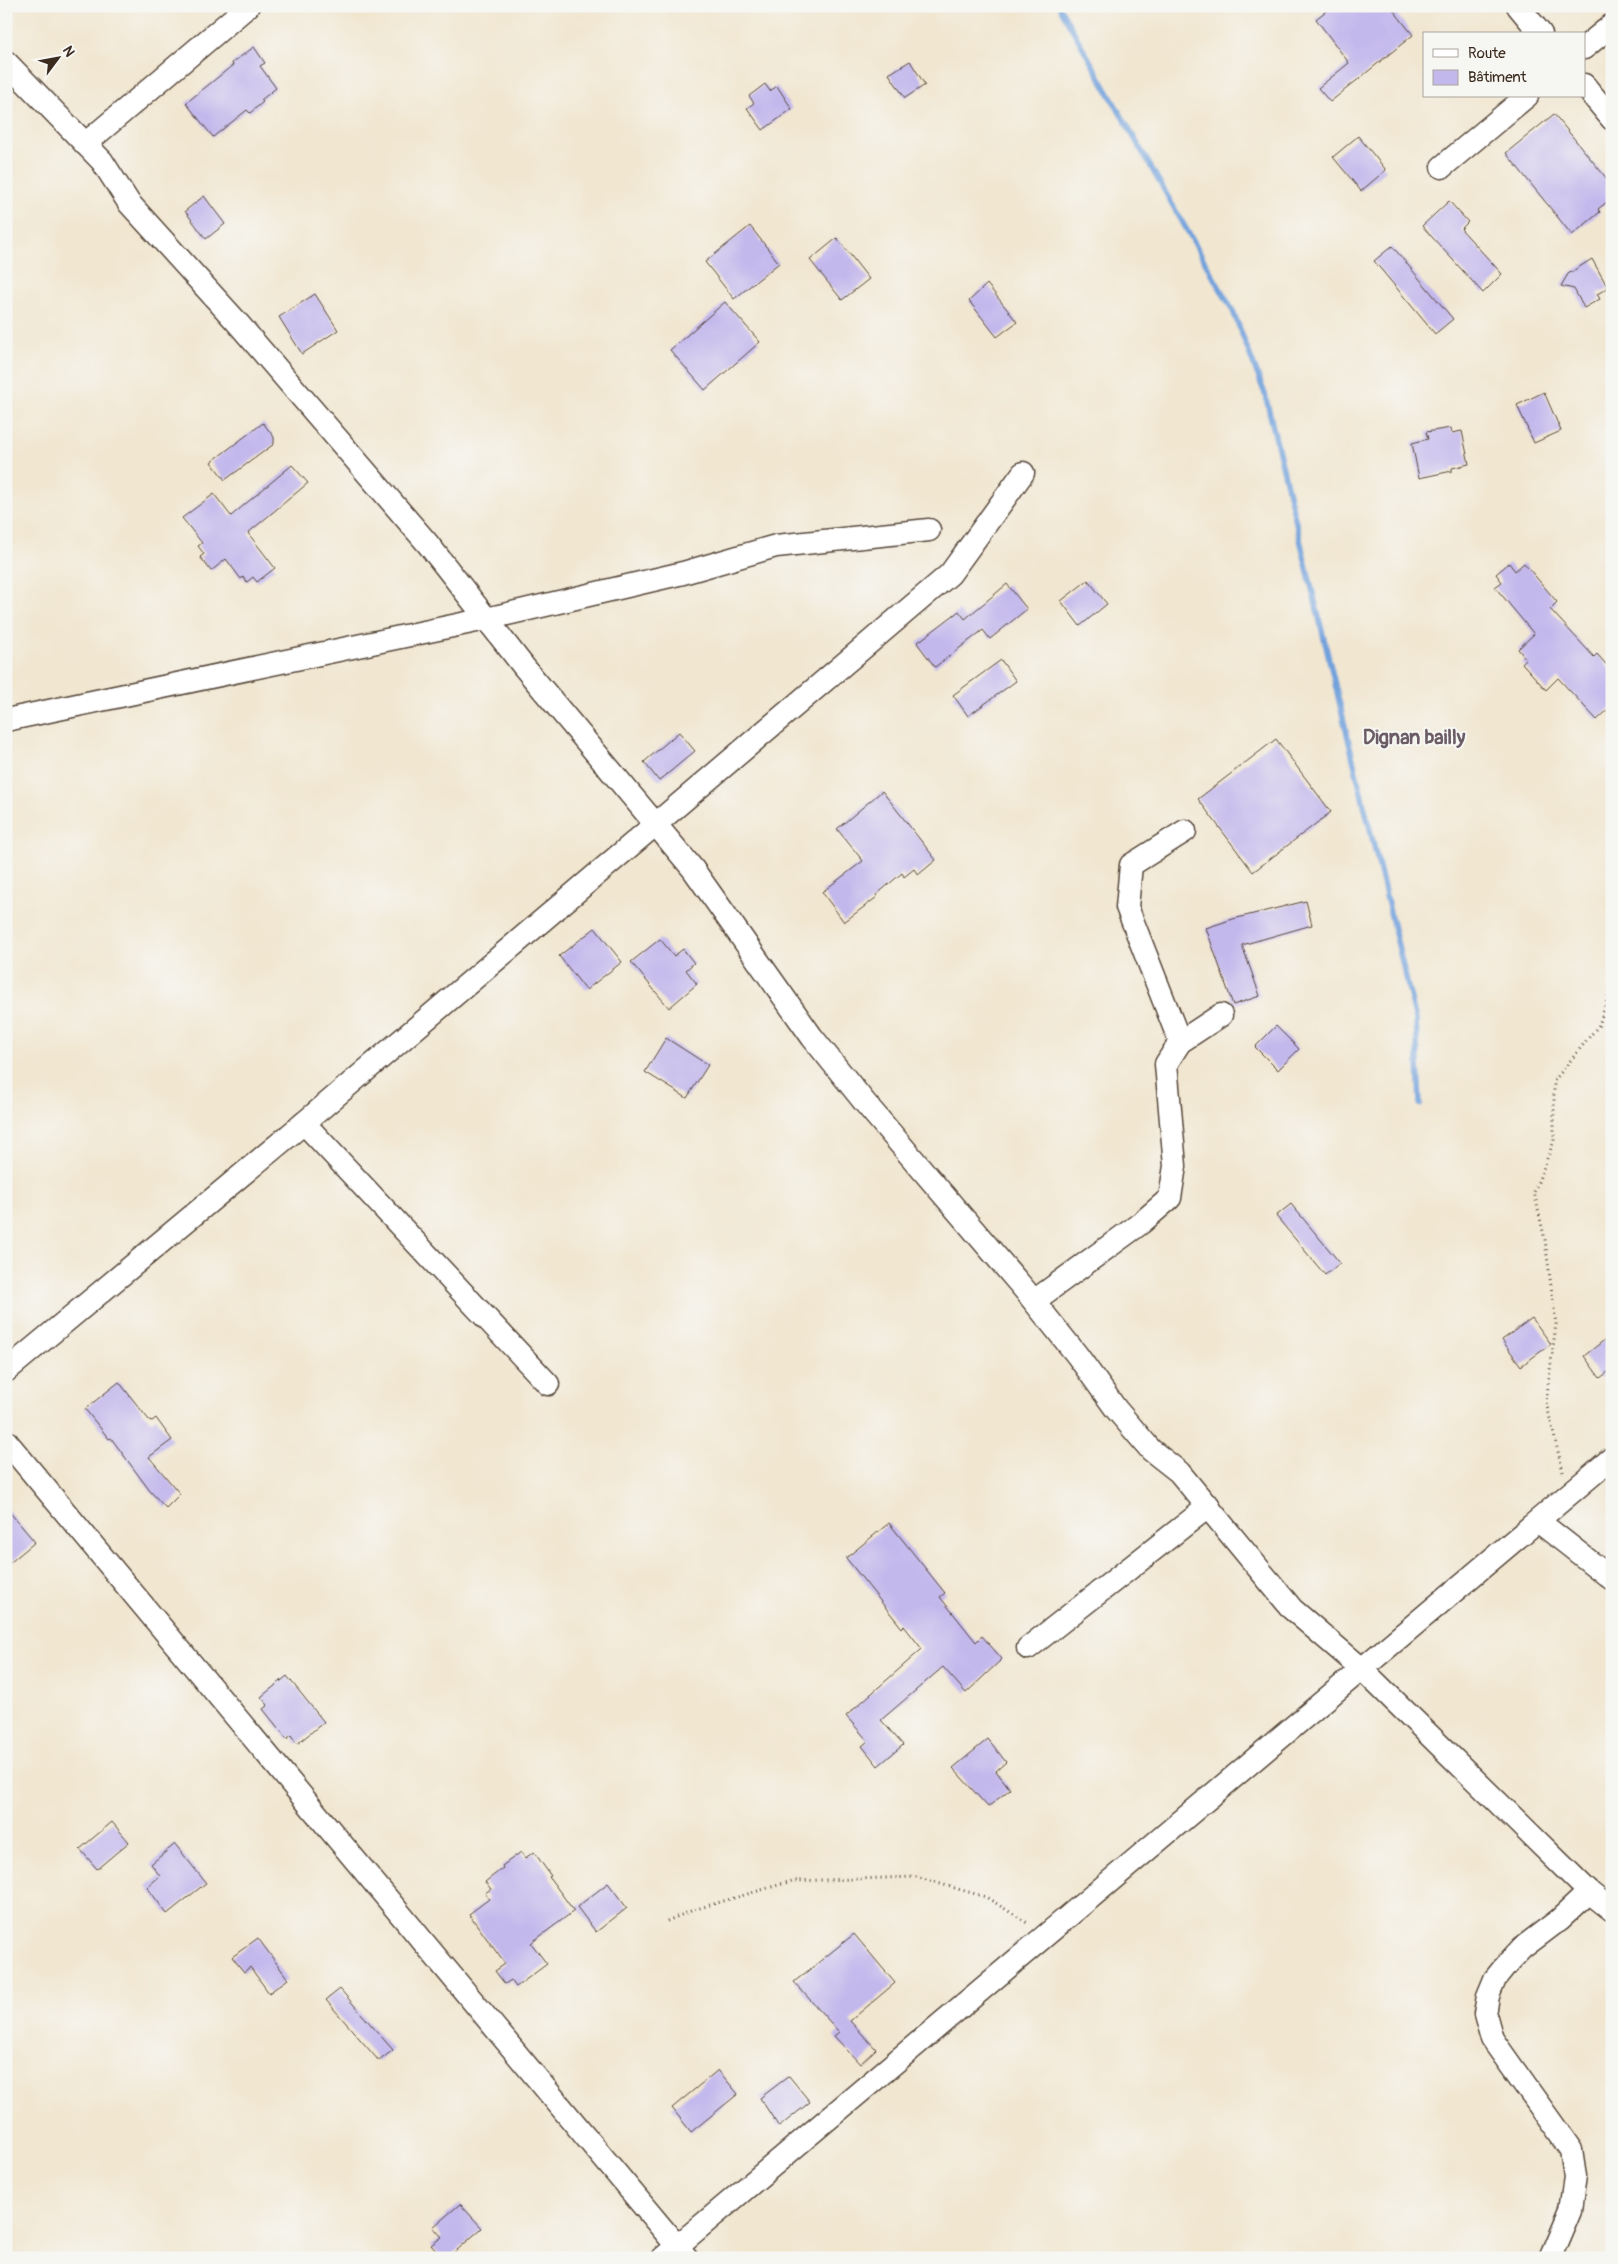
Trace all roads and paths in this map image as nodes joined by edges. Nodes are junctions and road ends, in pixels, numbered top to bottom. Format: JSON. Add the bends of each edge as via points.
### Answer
{"nodes":[{"id":1,"x":248,"y":6,"type":"edge"},
{"id":2,"x":1518,"y":6,"type":"edge"},
{"id":3,"x":1612,"y":26,"type":"edge"},
{"id":4,"x":1539,"y":32,"type":"edge"},
{"id":5,"x":1586,"y":46,"type":"edge"},
{"id":6,"x":6,"y":62,"type":"edge"},
{"id":7,"x":1586,"y":87,"type":"edge"},
{"id":8,"x":1525,"y":98,"type":"edge"},
{"id":9,"x":1612,"y":119,"type":"edge"},
{"id":10,"x":85,"y":144,"type":"junction"},
{"id":11,"x":1442,"y":166,"type":"dead end"},
{"id":12,"x":1023,"y":473,"type":"dead end"},
{"id":13,"x":929,"y":530,"type":"dead end"},
{"id":14,"x":486,"y":618,"type":"junction"},
{"id":15,"x":6,"y":720,"type":"edge"},
{"id":16,"x":656,"y":824,"type":"junction"},
{"id":17,"x":1185,"y":831,"type":"dead end"},
{"id":18,"x":1612,"y":985,"type":"edge"},
{"id":19,"x":1221,"y":1015,"type":"dead end"},
{"id":20,"x":1180,"y":1042,"type":"junction"},
{"id":21,"x":304,"y":1123,"type":"junction"},
{"id":22,"x":1034,"y":1301,"type":"junction"},
{"id":23,"x":6,"y":1371,"type":"edge"},
{"id":24,"x":548,"y":1384,"type":"dead end"},
{"id":25,"x":6,"y":1441,"type":"edge"},
{"id":26,"x":1612,"y":1458,"type":"edge"},
{"id":27,"x":1569,"y":1494,"type":"junction"},
{"id":28,"x":1208,"y":1506,"type":"junction"},
{"id":29,"x":1538,"y":1521,"type":"junction"},
{"id":30,"x":1612,"y":1579,"type":"edge"},
{"id":31,"x":1028,"y":1648,"type":"dead end"},
{"id":32,"x":1362,"y":1669,"type":"junction"},
{"id":33,"x":1589,"y":1892,"type":"junction"},
{"id":34,"x":1612,"y":1910,"type":"edge"},
{"id":35,"x":667,"y":1920,"type":"dead end"},
{"id":36,"x":1046,"y":1935,"type":"junction"},
{"id":37,"x":675,"y":2254,"type":"edge"},
{"id":38,"x":1550,"y":2258,"type":"edge"}],
"edges":[{"from":1,"to":10,"type":"street"},
{"from":2,"to":4,"type":"street"},
{"from":3,"to":5,"type":"street"},
{"from":6,"to":10,"type":"street"},
{"from":7,"to":9,"type":"street"},
{"from":8,"to":11,"type":"street"},
{"from":10,"to":14,"type":"street","via":[[102,160],[129,203],[236,321],[428,544]]},
{"from":12,"to":16,"type":"street","via":[[950,574]]},
{"from":13,"to":14,"type":"street","via":[[776,546],[683,573]]},
{"from":14,"to":15,"type":"street"},
{"from":14,"to":16,"type":"street"},
{"from":16,"to":21,"type":"street"},
{"from":16,"to":22,"type":"street","via":[[693,869],[812,1037]]},
{"from":17,"to":20,"type":"street","via":[[1131,865],[1127,907]]},
{"from":18,"to":27,"type":"path","via":[[1599,1025],[1554,1081],[1554,1141],[1534,1192],[1545,1240],[1556,1324],[1546,1402]]},
{"from":19,"to":20,"type":"street"},
{"from":20,"to":22,"type":"street","via":[[1166,1064],[1175,1166],[1170,1198]]},
{"from":21,"to":23,"type":"street"},
{"from":21,"to":24,"type":"street"},
{"from":22,"to":28,"type":"street","via":[[1116,1409],[1151,1450],[1179,1472]]},
{"from":25,"to":37,"type":"street"},
{"from":26,"to":27,"type":"street"},
{"from":27,"to":29,"type":"street"},
{"from":28,"to":31,"type":"street"},
{"from":28,"to":32,"type":"street","via":[[1292,1609]]},
{"from":29,"to":30,"type":"street"},
{"from":29,"to":32,"type":"street"},
{"from":32,"to":33,"type":"street"},
{"from":32,"to":36,"type":"street"},
{"from":33,"to":34,"type":"street"},
{"from":33,"to":38,"type":"street","via":[[1508,1963],[1495,1979],[1485,2014],[1492,2039],[1571,2150],[1575,2176],[1570,2211]]},
{"from":35,"to":36,"type":"path","via":[[792,1881],[916,1877],[986,1897]]},
{"from":36,"to":37,"type":"street"}]}
